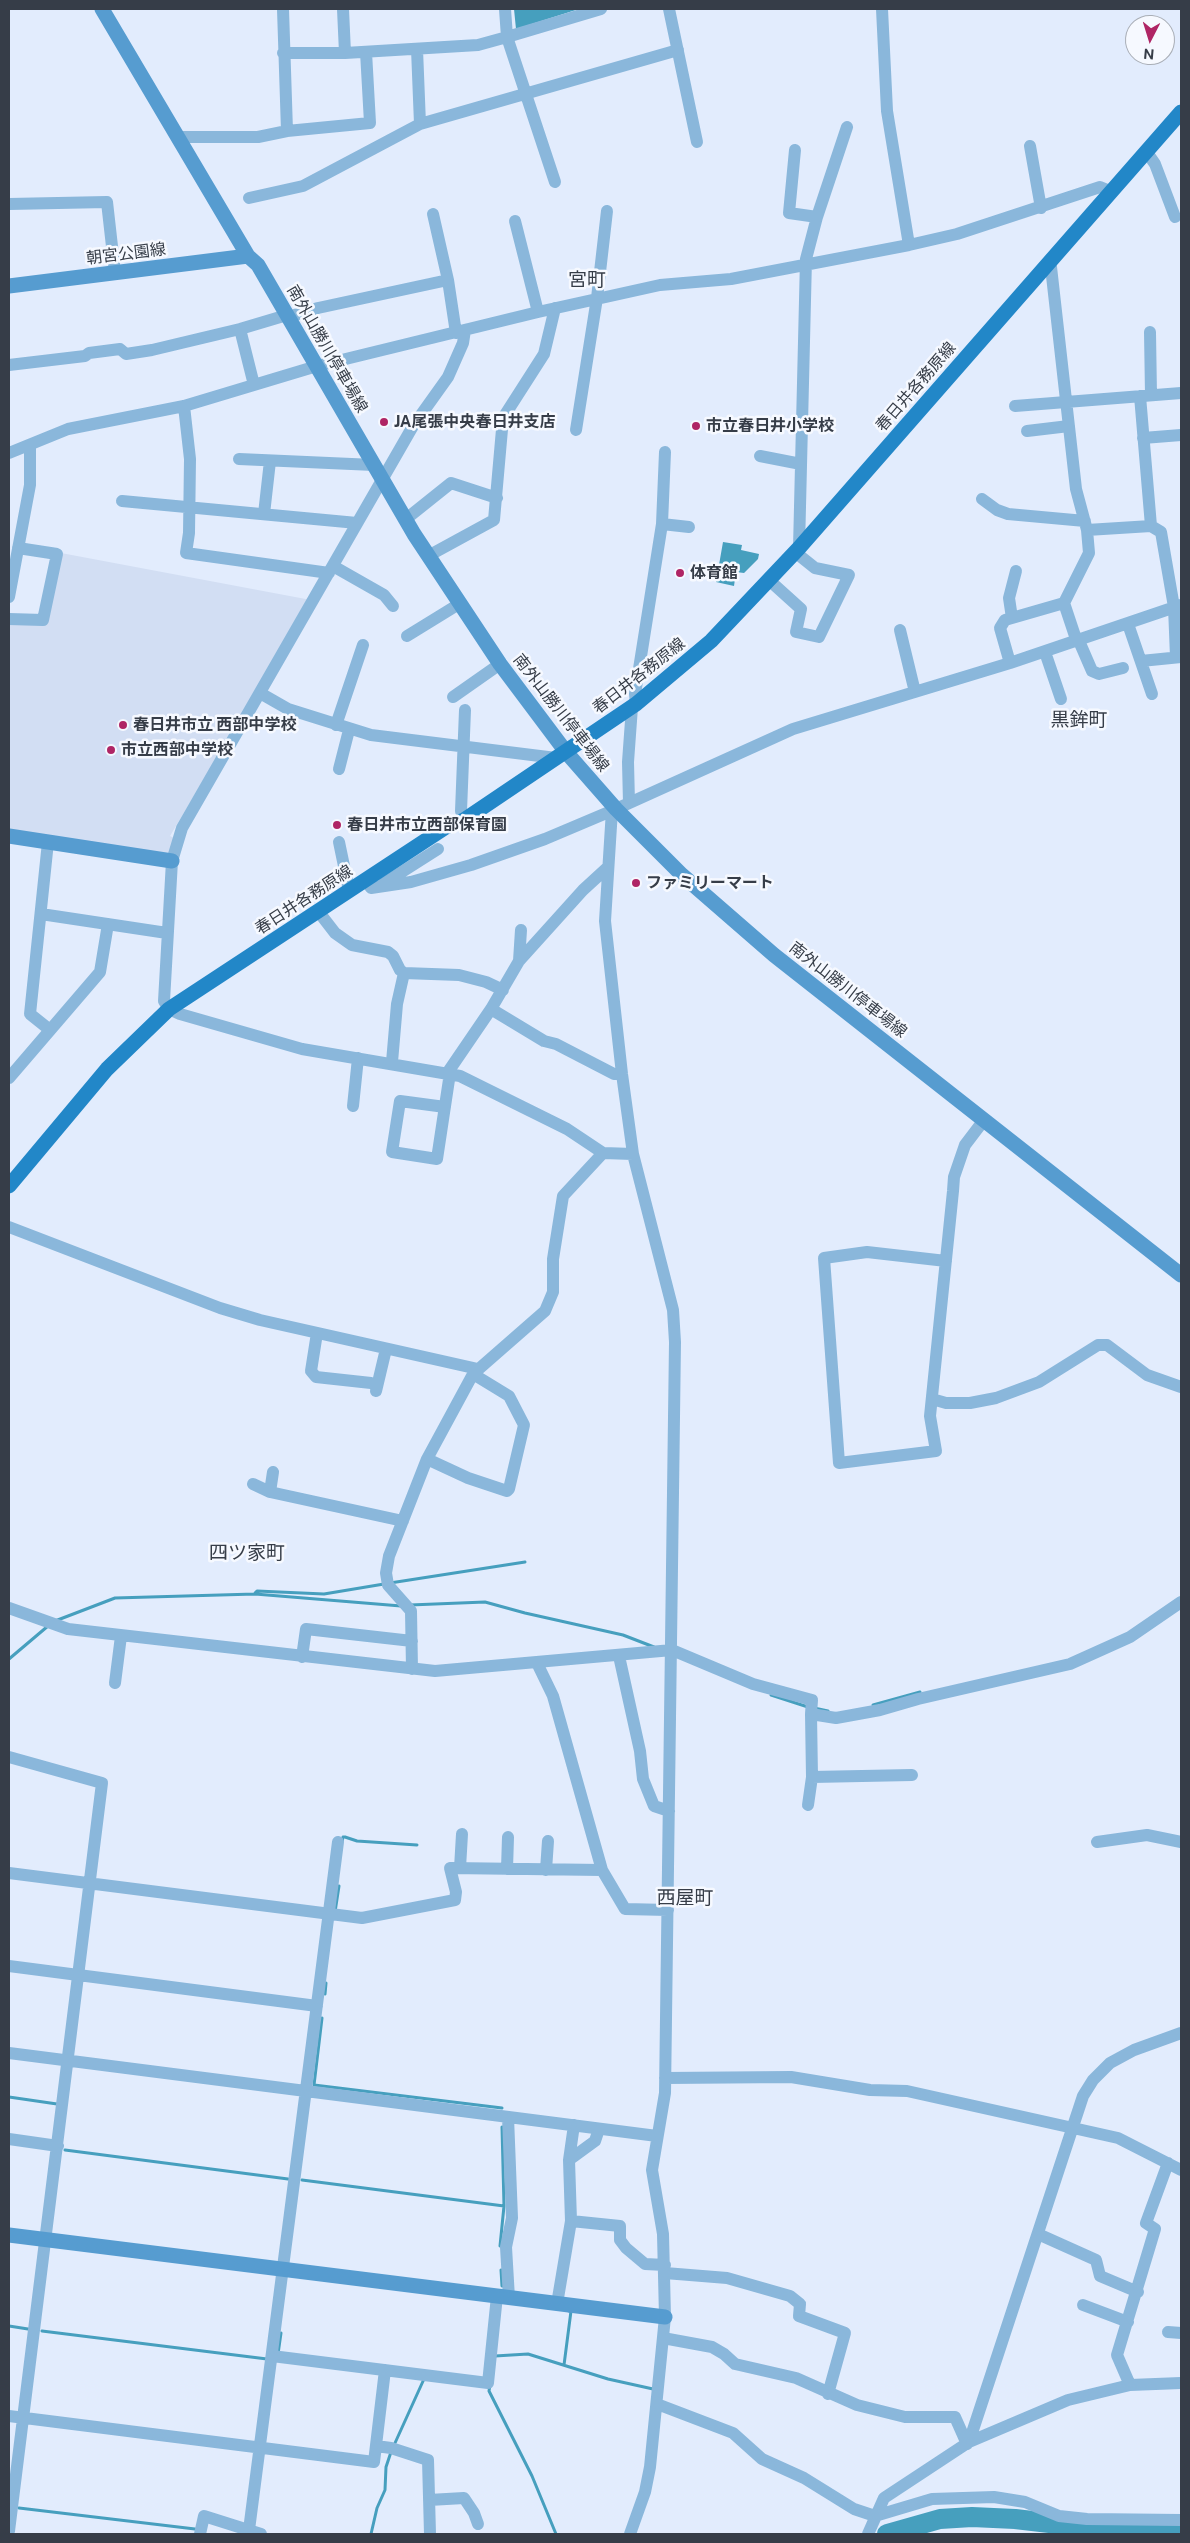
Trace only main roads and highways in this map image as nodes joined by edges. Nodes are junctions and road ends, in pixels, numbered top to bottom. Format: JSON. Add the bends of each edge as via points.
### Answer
{"nodes":[{"id":1,"x":102,"y":9,"type":"edge"},
{"id":2,"x":1181,"y":112,"type":"edge"},
{"id":3,"x":248,"y":256,"type":"junction"},
{"id":4,"x":9,"y":286,"type":"edge"},
{"id":5,"x":561,"y":755,"type":"junction"},
{"id":6,"x":9,"y":836,"type":"edge"},
{"id":7,"x":172,"y":862,"type":"road end"},
{"id":8,"x":9,"y":1186,"type":"edge"},
{"id":9,"x":1181,"y":1275,"type":"edge"},
{"id":10,"x":9,"y":2235,"type":"edge"},
{"id":11,"x":665,"y":2317,"type":"road end"}],
"edges":[{"from":1,"to":3,"type":"main road","name":"南外山勝川停車場線"},
{"from":2,"to":5,"type":"main road","name":"春日井各務原線","via":[[770,581],[711,641],[634,706]]},
{"from":3,"to":4,"type":"main road","name":"朝宮公園線"},
{"from":3,"to":5,"type":"main road","name":"南外山勝川停車場線","via":[[258,265],[428,556]]},
{"from":5,"to":8,"type":"main road","name":"春日井各務原線","via":[[464,820],[446,827],[372,883],[349,890],[169,1009],[107,1069]]},
{"from":5,"to":9,"type":"main road","name":"南外山勝川停車場線","via":[[619,807],[682,875],[774,955]]},
{"from":6,"to":7,"type":"main road"},
{"from":10,"to":11,"type":"main road"}]}
